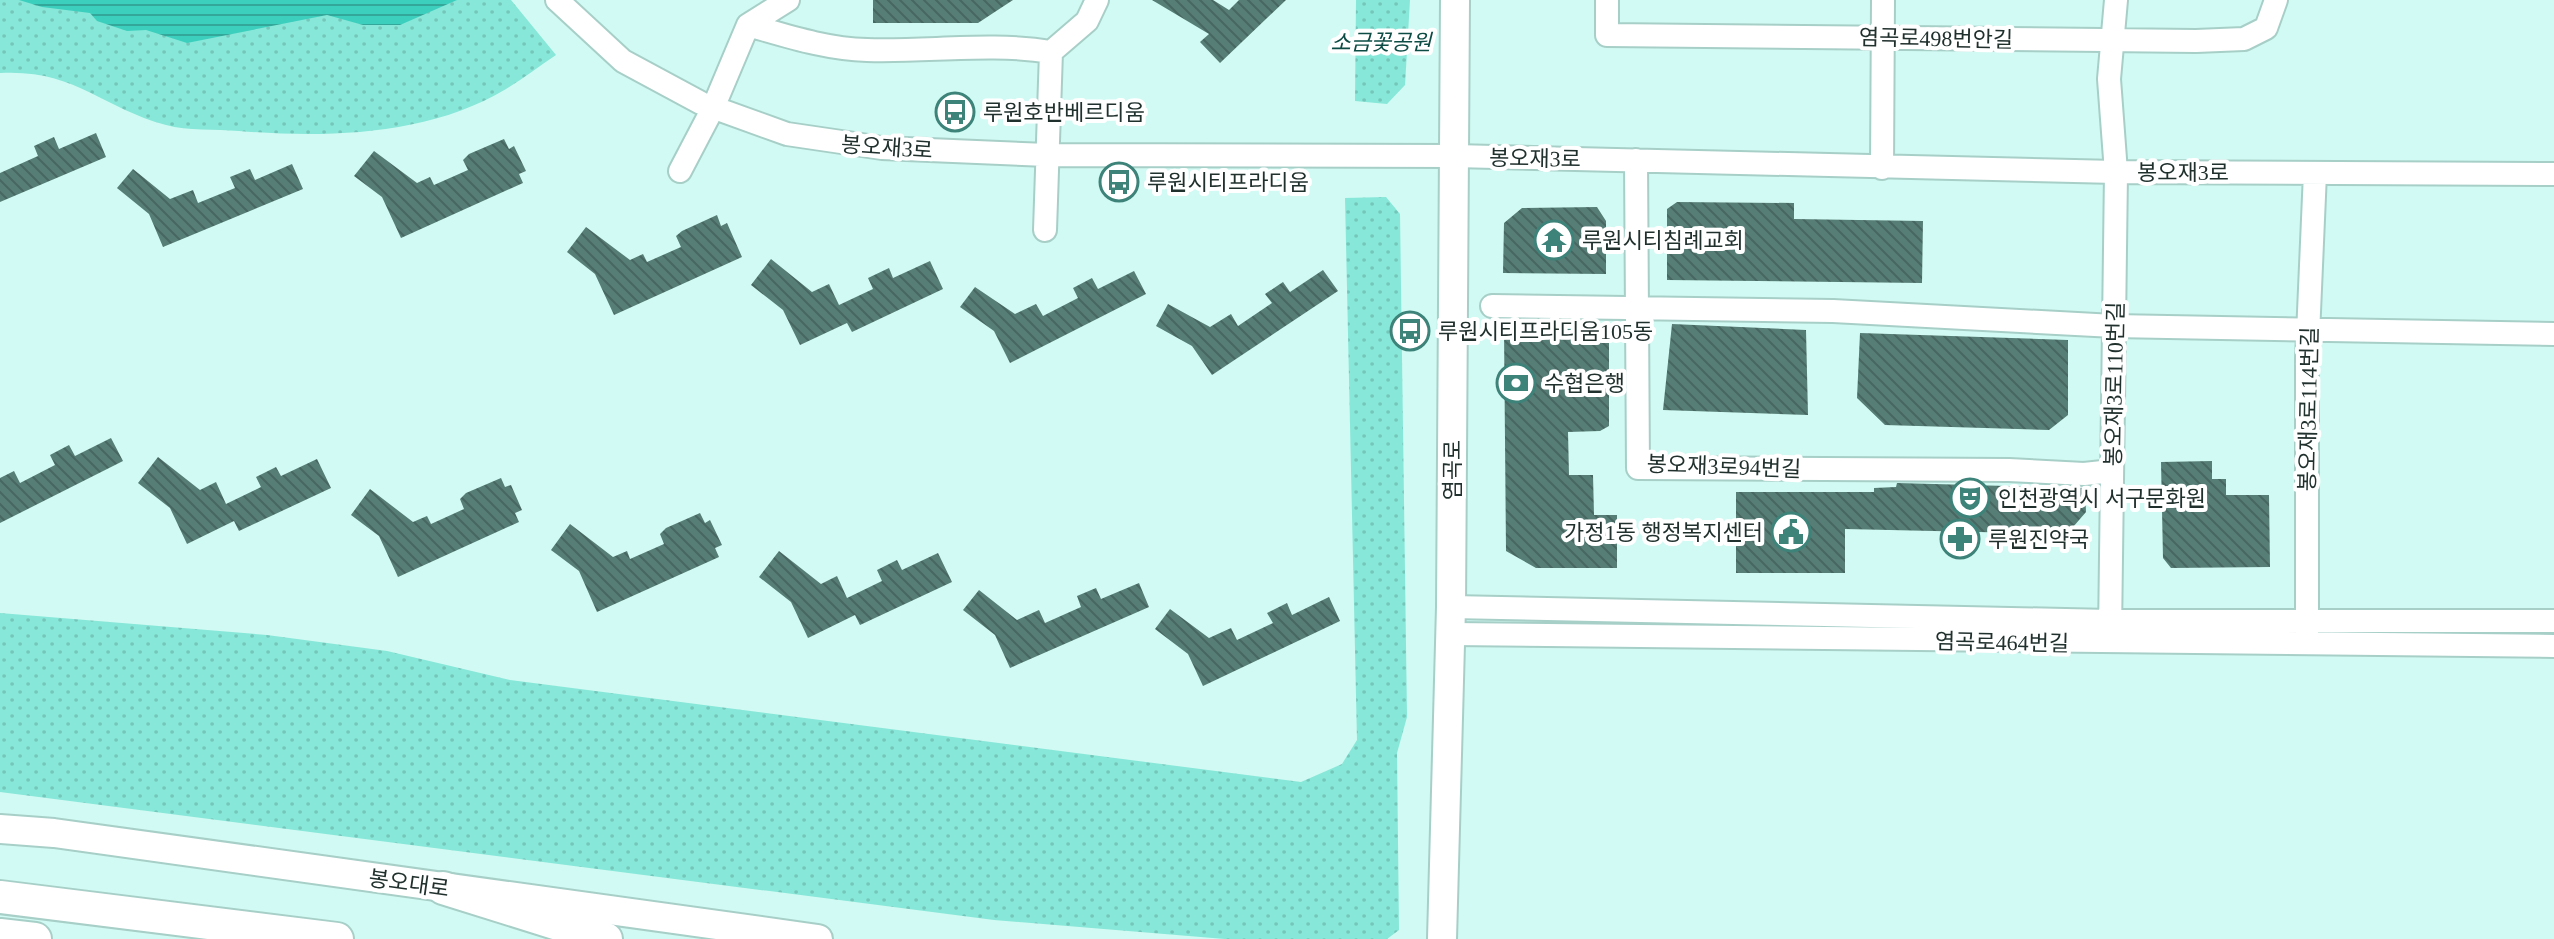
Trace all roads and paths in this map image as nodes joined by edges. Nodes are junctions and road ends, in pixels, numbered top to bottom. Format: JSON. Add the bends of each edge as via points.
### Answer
{"nodes":[{"id":1,"x":557,"y":0,"type":"edge"},
{"id":2,"x":788,"y":0,"type":"edge"},
{"id":3,"x":1097,"y":0,"type":"edge"},
{"id":4,"x":1455,"y":0,"type":"edge"},
{"id":5,"x":1607,"y":0,"type":"edge"},
{"id":6,"x":1883,"y":0,"type":"edge"},
{"id":7,"x":2116,"y":0,"type":"edge"},
{"id":8,"x":2276,"y":0,"type":"edge"},
{"id":9,"x":748,"y":25,"type":"junction"},
{"id":10,"x":1883,"y":37,"type":"junction"},
{"id":11,"x":2111,"y":40,"type":"junction"},
{"id":12,"x":1051,"y":52,"type":"junction"},
{"id":13,"x":713,"y":108,"type":"junction"},
{"id":14,"x":1047,"y":155,"type":"junction"},
{"id":15,"x":1454,"y":156,"type":"junction"},
{"id":16,"x":1636,"y":160,"type":"junction"},
{"id":17,"x":1882,"y":168,"type":"junction"},
{"id":18,"x":680,"y":171,"type":"dead end"},
{"id":19,"x":2116,"y":172,"type":"junction"},
{"id":20,"x":2315,"y":173,"type":"junction"},
{"id":21,"x":2554,"y":174,"type":"edge"},
{"id":22,"x":1045,"y":230,"type":"dead end"},
{"id":23,"x":1492,"y":306,"type":"dead end"},
{"id":24,"x":1637,"y":308,"type":"junction"},
{"id":25,"x":2114,"y":326,"type":"junction"},
{"id":26,"x":2308,"y":327,"type":"junction"},
{"id":27,"x":2554,"y":334,"type":"edge"},
{"id":28,"x":2112,"y":471,"type":"junction"},
{"id":29,"x":1501,"y":608,"type":"junction"},
{"id":30,"x":1451,"y":620,"type":"junction"},
{"id":31,"x":2306,"y":621,"type":"junction"},
{"id":32,"x":2554,"y":621,"type":"edge"},
{"id":33,"x":2110,"y":632,"type":"junction"},
{"id":34,"x":1503,"y":635,"type":"junction"},
{"id":35,"x":2308,"y":645,"type":"junction"},
{"id":36,"x":2554,"y":646,"type":"edge"},
{"id":37,"x":0,"y":829,"type":"edge"},
{"id":38,"x":443,"y":888,"type":"junction"},
{"id":39,"x":0,"y":897,"type":"edge"},
{"id":40,"x":0,"y":935,"type":"edge"},
{"id":41,"x":35,"y":939,"type":"edge"},
{"id":42,"x":337,"y":939,"type":"edge"},
{"id":43,"x":606,"y":939,"type":"edge"},
{"id":44,"x":818,"y":939,"type":"edge"},
{"id":45,"x":1442,"y":939,"type":"edge"}],
"edges":[{"from":1,"to":13,"type":"street","name":"봉오재3로","via":[[623,61]]},
{"from":2,"to":9,"type":"street"},
{"from":3,"to":12,"type":"street","via":[[1087,21]]},
{"from":4,"to":15,"type":"main road","name":"염곡로"},
{"from":5,"to":10,"type":"street","name":"염곡로498번안길","via":[[1607,35]]},
{"from":6,"to":10,"type":"street"},
{"from":7,"to":11,"type":"street","name":"봉오재3로110번길"},
{"from":8,"to":11,"type":"street","name":"염곡로498번안길","via":[[2266,28],[2244,39]]},
{"from":9,"to":12,"type":"street","via":[[817,45],[866,50],[1024,47]]},
{"from":9,"to":13,"type":"street"},
{"from":10,"to":11,"type":"street","name":"염곡로498번안길"},
{"from":10,"to":17,"type":"street"},
{"from":11,"to":19,"type":"street","name":"봉오재3로110번길"},
{"from":12,"to":14,"type":"street"},
{"from":13,"to":14,"type":"street","name":"봉오재3로","via":[[787,134],[829,142]]},
{"from":13,"to":18,"type":"street"},
{"from":14,"to":15,"type":"street","name":"봉오재3로"},
{"from":14,"to":22,"type":"street"},
{"from":15,"to":16,"type":"street","name":"봉오재3로"},
{"from":15,"to":30,"type":"main road","name":"염곡로"},
{"from":16,"to":17,"type":"street","name":"봉오재3로"},
{"from":16,"to":24,"type":"street","name":"봉오재3로94번길"},
{"from":17,"to":19,"type":"street","name":"봉오재3로"},
{"from":19,"to":20,"type":"street","name":"봉오재3로"},
{"from":19,"to":25,"type":"street","name":"봉오재3로110번길"},
{"from":20,"to":21,"type":"street","name":"봉오재3로"},
{"from":20,"to":26,"type":"street","name":"봉오재3로114번길"},
{"from":23,"to":24,"type":"street"},
{"from":24,"to":25,"type":"street","via":[[1833,311]]},
{"from":24,"to":28,"type":"street","name":"봉오재3로94번길","via":[[1638,468]]},
{"from":25,"to":26,"type":"street"},
{"from":25,"to":28,"type":"street","name":"봉오재3로110번길"},
{"from":26,"to":27,"type":"street"},
{"from":26,"to":31,"type":"street","name":"봉오재3로114번길"},
{"from":28,"to":33,"type":"street","name":"봉오재3로110번길"},
{"from":29,"to":30,"type":"street","name":"염곡로464번길"},
{"from":29,"to":33,"type":"street","name":"염곡로464번길"},
{"from":29,"to":34,"type":"street","via":[[1490,621]]},
{"from":30,"to":34,"type":"street","name":"염곡로464번길"},
{"from":30,"to":45,"type":"main road","name":"염곡로"},
{"from":31,"to":32,"type":"street","name":"염곡로464번길"},
{"from":31,"to":33,"type":"street","name":"염곡로464번길"},
{"from":31,"to":35,"type":"street","name":"봉오재3로114번길"},
{"from":33,"to":34,"type":"street","name":"염곡로464번길"},
{"from":33,"to":35,"type":"street","name":"염곡로464번길"},
{"from":35,"to":36,"type":"street","name":"염곡로464번길"},
{"from":37,"to":38,"type":"main road","name":"봉오대로"},
{"from":38,"to":43,"type":"highway"},
{"from":38,"to":44,"type":"main road","name":"봉오대로"},
{"from":39,"to":42,"type":"highway"},
{"from":40,"to":41,"type":"highway"}]}
